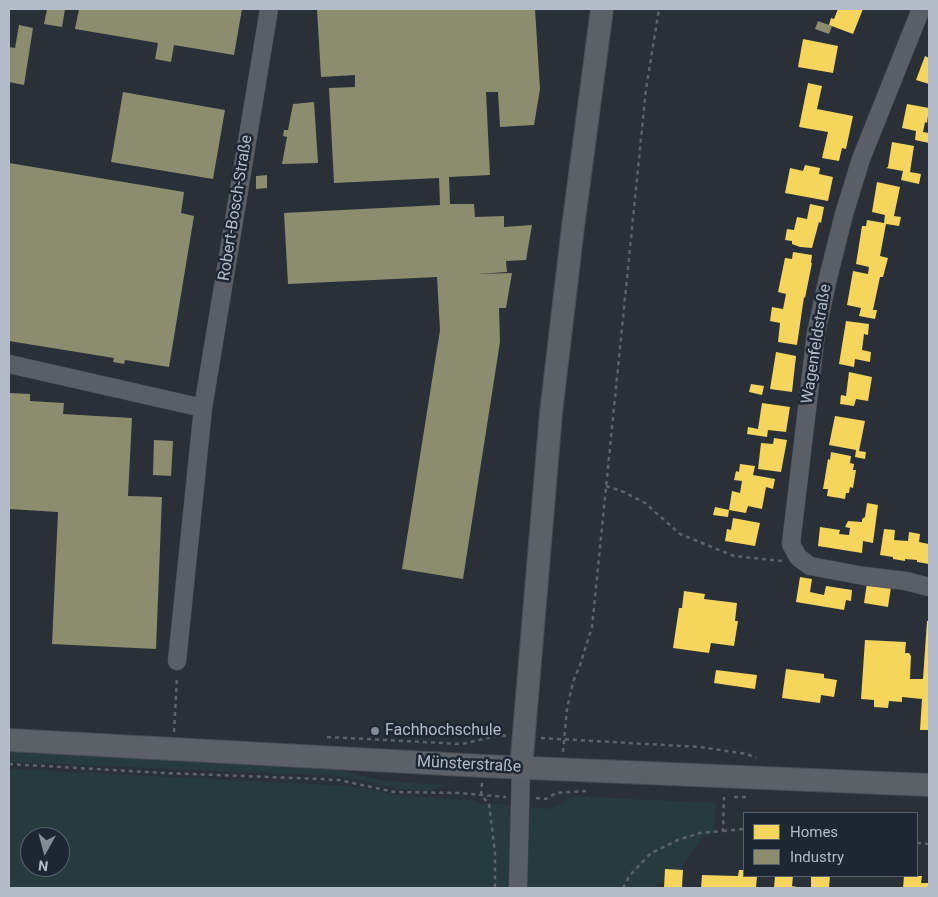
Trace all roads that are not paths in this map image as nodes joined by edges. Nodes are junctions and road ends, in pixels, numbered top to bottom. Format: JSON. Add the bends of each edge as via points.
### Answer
{"nodes":[{"id":1,"x":269,"y":9,"type":"edge"},
{"id":2,"x":602,"y":9,"type":"edge"},
{"id":3,"x":921,"y":9,"type":"edge"},
{"id":4,"x":9,"y":364,"type":"edge"},
{"id":5,"x":203,"y":408,"type":"junction"},
{"id":6,"x":929,"y":587,"type":"edge"},
{"id":7,"x":177,"y":661,"type":"road end"},
{"id":8,"x":9,"y":740,"type":"edge"},
{"id":9,"x":521,"y":768,"type":"junction"},
{"id":10,"x":929,"y":785,"type":"edge"},
{"id":11,"x":518,"y":888,"type":"edge"}],
"edges":[{"from":1,"to":5,"type":"street","name":"Robert-Bosch-Straße"},
{"from":2,"to":9,"type":"main road","via":[[551,413]]},
{"from":3,"to":6,"type":"street","name":"Wagenfeldstraße","via":[[862,159],[828,278],[816,333],[791,544],[798,557],[810,566]]},
{"from":4,"to":5,"type":"street"},
{"from":5,"to":7,"type":"street","name":"Robert-Bosch-Straße"},
{"from":8,"to":9,"type":"main road","name":"Münsterstraße"},
{"from":9,"to":10,"type":"main road","name":"Münsterstraße"},
{"from":9,"to":11,"type":"street"}]}
